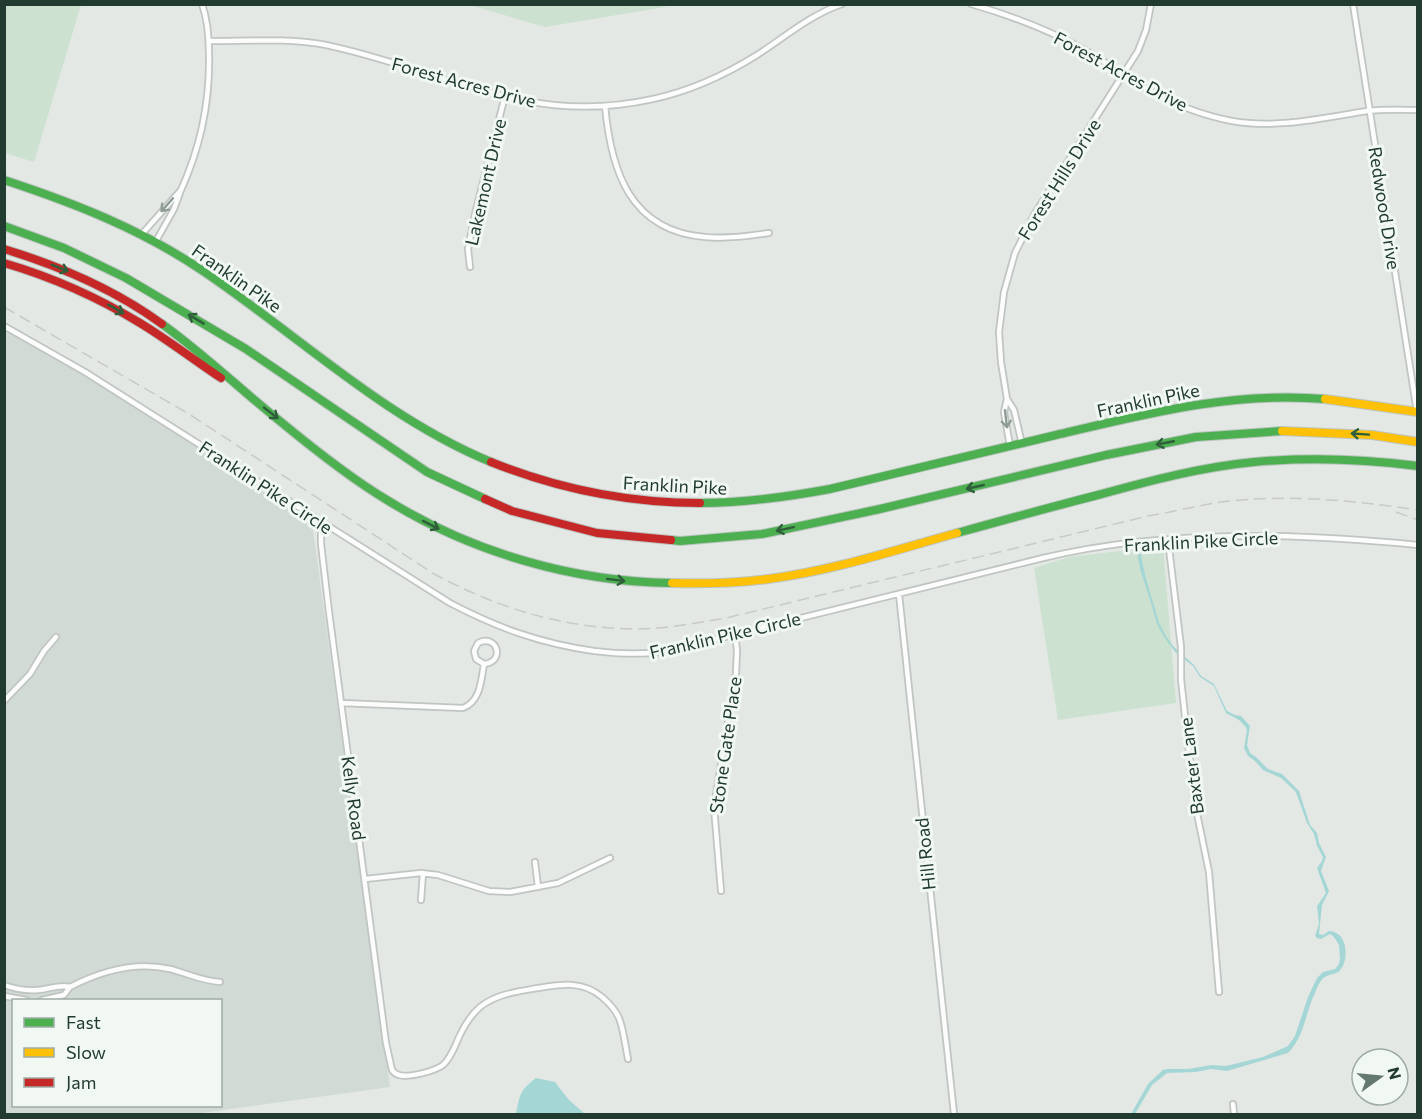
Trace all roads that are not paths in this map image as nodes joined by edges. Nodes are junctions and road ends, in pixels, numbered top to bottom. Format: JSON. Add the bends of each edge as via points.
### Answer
{"nodes":[{"id":1,"x":202,"y":4,"type":"edge"},
{"id":2,"x":842,"y":4,"type":"edge"},
{"id":3,"x":971,"y":4,"type":"edge"},
{"id":4,"x":1151,"y":4,"type":"edge"},
{"id":5,"x":1353,"y":4,"type":"edge"},
{"id":6,"x":209,"y":41,"type":"junction"},
{"id":7,"x":1124,"y":74,"type":"junction"},
{"id":8,"x":505,"y":96,"type":"junction"},
{"id":9,"x":605,"y":106,"type":"junction"},
{"id":10,"x":1418,"y":110,"type":"edge"},
{"id":11,"x":1370,"y":111,"type":"junction"},
{"id":12,"x":4,"y":180,"type":"edge"},
{"id":13,"x":181,"y":190,"type":"junction"},
{"id":14,"x":4,"y":228,"type":"edge"},
{"id":15,"x":769,"y":233,"type":"dead end"},
{"id":16,"x":142,"y":234,"type":"junction"},
{"id":17,"x":156,"y":241,"type":"junction"},
{"id":18,"x":4,"y":249,"type":"edge"},
{"id":19,"x":4,"y":263,"type":"edge"},
{"id":20,"x":470,"y":267,"type":"dead end"},
{"id":21,"x":4,"y":326,"type":"edge"},
{"id":22,"x":1007,"y":399,"type":"junction"},
{"id":23,"x":254,"y":400,"type":"junction"},
{"id":24,"x":1417,"y":412,"type":"edge"},
{"id":25,"x":1418,"y":442,"type":"edge"},
{"id":26,"x":1022,"y":444,"type":"junction"},
{"id":27,"x":1010,"y":446,"type":"junction"},
{"id":28,"x":1418,"y":466,"type":"edge"},
{"id":29,"x":321,"y":522,"type":"junction"},
{"id":30,"x":1168,"y":540,"type":"junction"},
{"id":31,"x":1418,"y":545,"type":"edge"},
{"id":32,"x":899,"y":594,"type":"junction"},
{"id":33,"x":735,"y":635,"type":"junction"},
{"id":34,"x":56,"y":637,"type":"dead end"},
{"id":35,"x":484,"y":664,"type":"junction"},
{"id":36,"x":4,"y":701,"type":"edge"},
{"id":37,"x":341,"y":703,"type":"junction"},
{"id":38,"x":610,"y":858,"type":"dead end"},
{"id":39,"x":535,"y":862,"type":"dead end"},
{"id":40,"x":423,"y":873,"type":"junction"},
{"id":41,"x":365,"y":879,"type":"junction"},
{"id":42,"x":538,"y":887,"type":"junction"},
{"id":43,"x":721,"y":891,"type":"dead end"},
{"id":44,"x":421,"y":900,"type":"dead end"},
{"id":45,"x":219,"y":982,"type":"dead end"},
{"id":46,"x":4,"y":985,"type":"edge"},
{"id":47,"x":70,"y":987,"type":"junction"},
{"id":48,"x":1219,"y":992,"type":"dead end"},
{"id":49,"x":4,"y":996,"type":"edge"},
{"id":50,"x":20,"y":999,"type":"edge"},
{"id":51,"x":46,"y":999,"type":"edge"},
{"id":52,"x":628,"y":1059,"type":"dead end"},
{"id":53,"x":1233,"y":1104,"type":"dead end"},
{"id":54,"x":954,"y":1114,"type":"edge"},
{"id":55,"x":1234,"y":1114,"type":"edge"}],
"edges":[{"from":1,"to":6,"type":"street"},
{"from":2,"to":9,"type":"street","name":"Forest Acres Drive","via":[[709,80],[652,99]]},
{"from":3,"to":7,"type":"street","name":"Forest Acres Drive","via":[[1058,36]]},
{"from":4,"to":7,"type":"street","name":"Forest Hills Drive","via":[[1143,41]]},
{"from":5,"to":11,"type":"street","name":"Redwood Drive"},
{"from":6,"to":8,"type":"street","name":"Forest Acres Drive","via":[[325,45]]},
{"from":6,"to":13,"type":"street","via":[[210,82],[204,120],[194,161]]},
{"from":7,"to":11,"type":"street","name":"Forest Acres Drive","via":[[1177,105],[1245,123],[1287,123]]},
{"from":7,"to":22,"type":"street","name":"Forest Hills Drive","via":[[1043,200],[1015,253],[999,332]]},
{"from":8,"to":9,"type":"street","name":"Forest Acres Drive","via":[[542,103]]},
{"from":8,"to":20,"type":"street","name":"Lakemont Drive","via":[[472,224]]},
{"from":9,"to":15,"type":"street","via":[[619,174],[631,197],[651,218],[676,231],[700,237]]},
{"from":10,"to":11,"type":"street","name":"Forest Acres Drive"},
{"from":11,"to":24,"type":"street","name":"Redwood Drive"},
{"from":12,"to":16,"type":"main road","name":"Franklin Pike","via":[[90,210]]},
{"from":13,"to":16,"type":"street","one_way":true},
{"from":13,"to":17,"type":"street"},
{"from":25,"to":14,"type":"main road","one_way":true,"via":[[1372,435],[1284,431],[1196,437],[762,534],[680,541],[597,533],[512,511],[427,472],[246,349],[126,278],[64,248]]},
{"from":16,"to":17,"type":"main road","name":"Franklin Pike"},
{"from":17,"to":27,"type":"main road","name":"Franklin Pike","via":[[433,434],[517,473],[578,491],[671,504],[756,501],[830,489]]},
{"from":18,"to":23,"type":"main road","one_way":true,"via":[[72,273],[141,309]]},
{"from":19,"to":23,"type":"main road","one_way":true,"via":[[53,279],[103,302]]},
{"from":21,"to":29,"type":"street","name":"Franklin Pike Circle","via":[[95,378]]},
{"from":22,"to":26,"type":"street","name":"Forest Hills Drive","via":[[1014,410]]},
{"from":22,"to":27,"type":"street","name":"Forest Hills Drive","one_way":true,"via":[[1004,412]]},
{"from":23,"to":28,"type":"main road","one_way":true,"via":[[359,482],[448,533],[542,567],[652,584],[730,583],[808,572],[1153,480],[1229,464],[1319,458]]},
{"from":24,"to":26,"type":"main road","name":"Franklin Pike","via":[[1321,399],[1233,400],[1173,408]]},
{"from":26,"to":27,"type":"main road","name":"Franklin Pike"},
{"from":29,"to":33,"type":"street","name":"Franklin Pike Circle","via":[[450,603],[535,639],[591,650],[646,654]]},
{"from":29,"to":37,"type":"street","name":"Kelly Road"},
{"from":30,"to":31,"type":"street","name":"Franklin Pike Circle","via":[[1284,536]]},
{"from":30,"to":32,"type":"street","name":"Franklin Pike Circle","via":[[1070,551]]},
{"from":30,"to":48,"type":"street","name":"Baxter Lane","via":[[1195,805],[1209,872]]},
{"from":32,"to":33,"type":"street","name":"Franklin Pike Circle"},
{"from":32,"to":54,"type":"street","name":"Hill Road"},
{"from":33,"to":43,"type":"street","name":"Stone Gate Place","via":[[736,673],[714,807]]},
{"from":34,"to":36,"type":"street","via":[[30,674]]},
{"from":35,"to":35,"type":"street","via":[[493,661],[497,653],[495,645],[486,640],[474,650],[476,659]]},
{"from":35,"to":37,"type":"street","via":[[476,698],[463,708]]},
{"from":37,"to":41,"type":"street","name":"Kelly Road"},
{"from":38,"to":42,"type":"street","via":[[567,880]]},
{"from":39,"to":42,"type":"street"},
{"from":40,"to":41,"type":"street"},
{"from":40,"to":42,"type":"street","via":[[495,892]]},
{"from":40,"to":44,"type":"street"},
{"from":41,"to":52,"type":"street","name":"Kelly Road","via":[[394,1073],[400,1076],[441,1066],[467,1023],[486,1002],[509,993],[565,984],[590,988],[611,1006],[619,1019]]},
{"from":45,"to":47,"type":"street","via":[[160,967],[135,966],[111,970]]},
{"from":46,"to":47,"type":"street","via":[[33,991]]},
{"from":47,"to":51,"type":"street","via":[[64,995]]},
{"from":49,"to":50,"type":"street"},
{"from":53,"to":55,"type":"street"}]}
